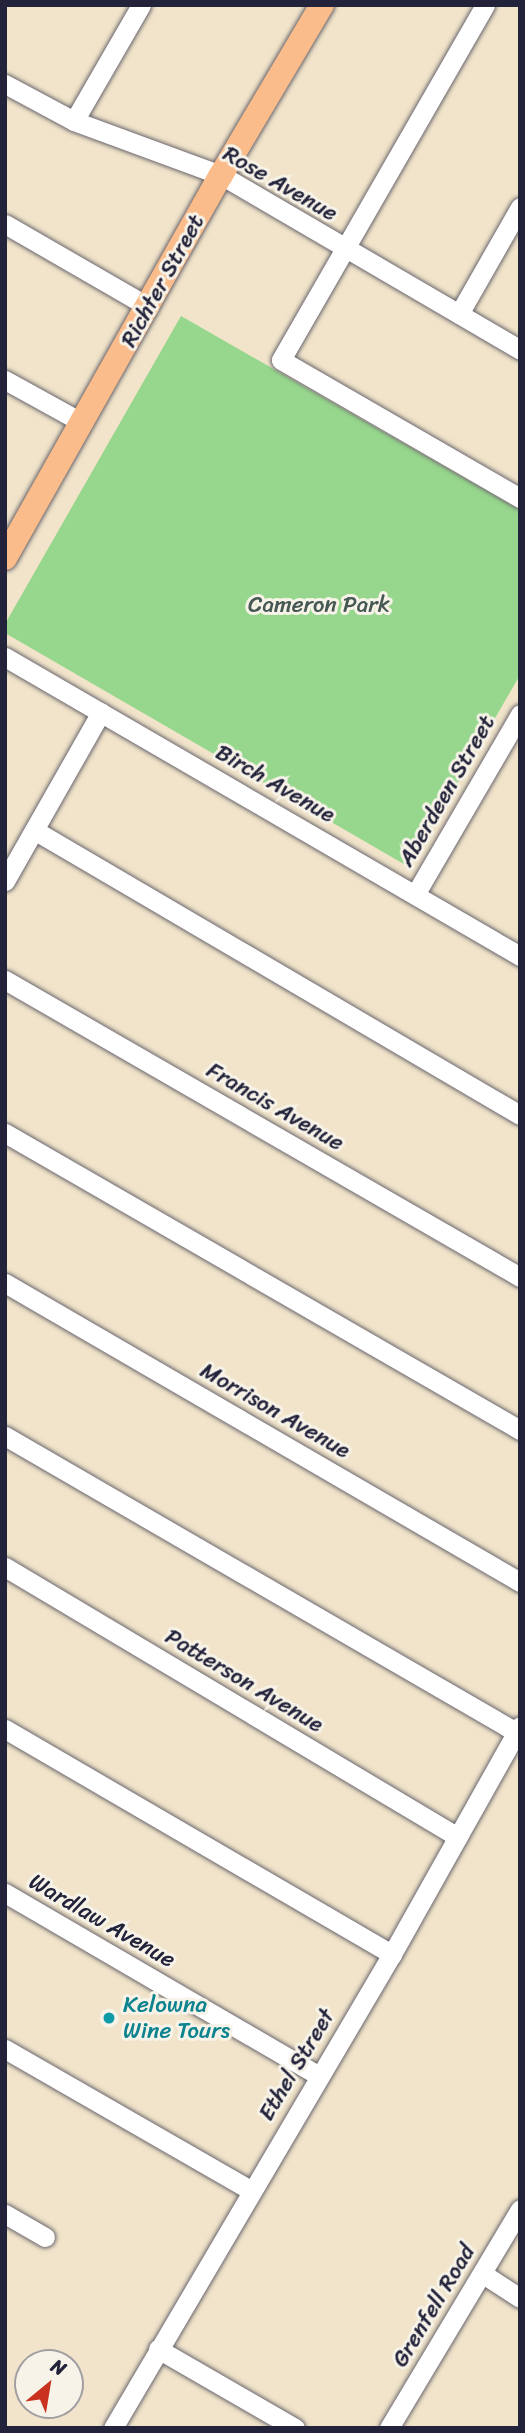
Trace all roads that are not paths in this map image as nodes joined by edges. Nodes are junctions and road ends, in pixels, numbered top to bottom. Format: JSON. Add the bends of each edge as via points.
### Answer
{"nodes":[{"id":1,"x":141,"y":5,"type":"edge"},
{"id":2,"x":322,"y":5,"type":"edge"},
{"id":3,"x":485,"y":5,"type":"edge"},
{"id":4,"x":5,"y":83,"type":"edge"},
{"id":5,"x":74,"y":121,"type":"junction"},
{"id":6,"x":221,"y":175,"type":"junction"},
{"id":7,"x":520,"y":207,"type":"edge"},
{"id":8,"x":5,"y":224,"type":"edge"},
{"id":9,"x":343,"y":249,"type":"junction"},
{"id":10,"x":149,"y":307,"type":"junction"},
{"id":11,"x":458,"y":314,"type":"junction"},
{"id":12,"x":520,"y":350,"type":"edge"},
{"id":13,"x":5,"y":380,"type":"edge"},
{"id":14,"x":83,"y":423,"type":"junction"},
{"id":15,"x":520,"y":498,"type":"edge"},
{"id":16,"x":13,"y":525,"type":"edge"},
{"id":17,"x":5,"y":558,"type":"edge"},
{"id":18,"x":5,"y":657,"type":"edge"},
{"id":19,"x":101,"y":712,"type":"junction"},
{"id":20,"x":520,"y":714,"type":"edge"},
{"id":21,"x":34,"y":830,"type":"junction"},
{"id":22,"x":5,"y":881,"type":"edge"},
{"id":23,"x":416,"y":893,"type":"junction"},
{"id":24,"x":520,"y":956,"type":"edge"},
{"id":25,"x":5,"y":980,"type":"edge"},
{"id":26,"x":520,"y":1115,"type":"edge"},
{"id":27,"x":5,"y":1133,"type":"edge"},
{"id":28,"x":520,"y":1277,"type":"edge"},
{"id":29,"x":5,"y":1283,"type":"edge"},
{"id":30,"x":520,"y":1430,"type":"edge"},
{"id":31,"x":5,"y":1436,"type":"edge"},
{"id":32,"x":5,"y":1567,"type":"edge"},
{"id":33,"x":520,"y":1582,"type":"edge"},
{"id":34,"x":5,"y":1729,"type":"edge"},
{"id":35,"x":518,"y":1729,"type":"edge"},
{"id":36,"x":458,"y":1837,"type":"junction"},
{"id":37,"x":5,"y":1893,"type":"edge"},
{"id":38,"x":392,"y":1954,"type":"junction"},
{"id":39,"x":5,"y":2049,"type":"edge"},
{"id":40,"x":319,"y":2076,"type":"junction"},
{"id":41,"x":250,"y":2190,"type":"junction"},
{"id":42,"x":520,"y":2209,"type":"edge"},
{"id":43,"x":5,"y":2214,"type":"edge"},
{"id":44,"x":45,"y":2236,"type":"dead end"},
{"id":45,"x":483,"y":2274,"type":"junction"},
{"id":46,"x":520,"y":2298,"type":"edge"},
{"id":47,"x":158,"y":2349,"type":"junction"},
{"id":48,"x":113,"y":2428,"type":"edge"},
{"id":49,"x":295,"y":2428,"type":"edge"},
{"id":50,"x":389,"y":2428,"type":"edge"}],
"edges":[{"from":1,"to":5,"type":"street"},
{"from":2,"to":6,"type":"main road","name":"Richter Street"},
{"from":3,"to":9,"type":"street"},
{"from":4,"to":5,"type":"street","name":"Rose Avenue"},
{"from":5,"to":6,"type":"street","name":"Rose Avenue"},
{"from":6,"to":9,"type":"street","name":"Rose Avenue"},
{"from":6,"to":10,"type":"main road","name":"Richter Street"},
{"from":7,"to":11,"type":"street"},
{"from":8,"to":10,"type":"street"},
{"from":9,"to":11,"type":"street","name":"Rose Avenue"},
{"from":9,"to":15,"type":"street","via":[[281,360]]},
{"from":10,"to":14,"type":"main road","name":"Richter Street"},
{"from":11,"to":12,"type":"street","name":"Rose Avenue"},
{"from":13,"to":14,"type":"street"},
{"from":14,"to":16,"type":"main road","name":"Richter Street"},
{"from":16,"to":17,"type":"main road","name":"Richter Street"},
{"from":18,"to":19,"type":"street","name":"Birch Avenue"},
{"from":19,"to":21,"type":"street"},
{"from":19,"to":23,"type":"street","name":"Birch Avenue"},
{"from":20,"to":23,"type":"street","name":"Aberdeen Street"},
{"from":21,"to":22,"type":"street"},
{"from":21,"to":26,"type":"street"},
{"from":23,"to":24,"type":"street","name":"Birch Avenue"},
{"from":25,"to":28,"type":"street","name":"Francis Avenue"},
{"from":27,"to":30,"type":"street"},
{"from":29,"to":33,"type":"street","name":"Morrison Avenue"},
{"from":31,"to":35,"type":"street"},
{"from":32,"to":36,"type":"street","name":"Patterson Avenue"},
{"from":34,"to":38,"type":"street"},
{"from":35,"to":36,"type":"street","name":"Ethel Street"},
{"from":36,"to":38,"type":"street","name":"Ethel Street"},
{"from":37,"to":40,"type":"street","name":"Wardlaw Avenue"},
{"from":38,"to":40,"type":"street","name":"Ethel Street"},
{"from":39,"to":41,"type":"street"},
{"from":40,"to":41,"type":"street","name":"Ethel Street"},
{"from":41,"to":47,"type":"street","name":"Ethel Street"},
{"from":42,"to":45,"type":"street","name":"Grenfell Road"},
{"from":43,"to":44,"type":"street"},
{"from":45,"to":46,"type":"street"},
{"from":45,"to":50,"type":"street","name":"Grenfell Road"},
{"from":47,"to":48,"type":"street","name":"Ethel Street"},
{"from":47,"to":49,"type":"street"}]}
